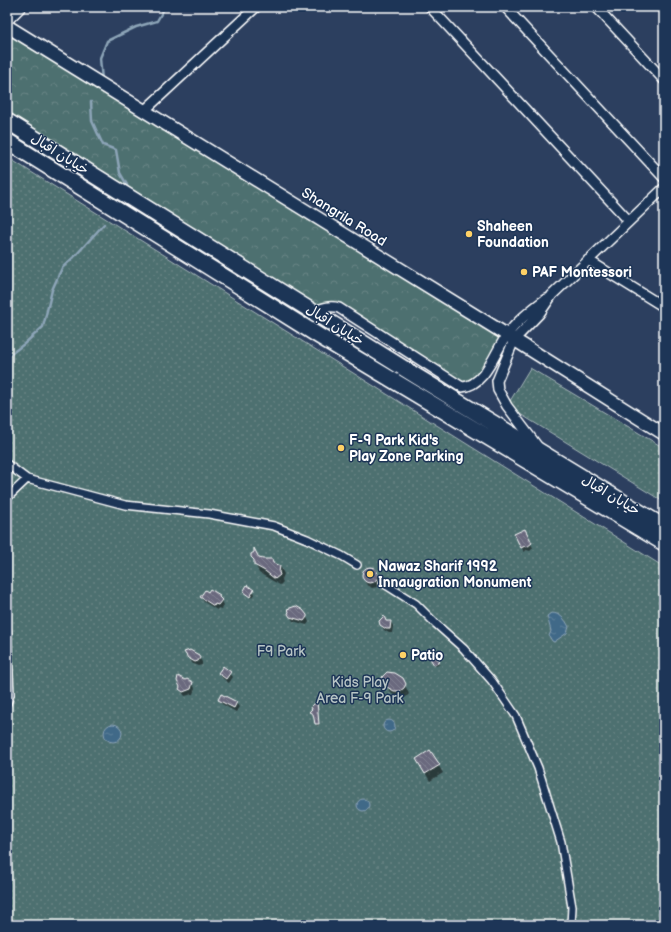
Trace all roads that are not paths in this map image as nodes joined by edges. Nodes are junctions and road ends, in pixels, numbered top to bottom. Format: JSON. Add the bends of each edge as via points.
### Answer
{"nodes":[{"id":1,"x":22,"y":7,"type":"edge"},
{"id":2,"x":256,"y":7,"type":"edge"},
{"id":3,"x":430,"y":7,"type":"edge"},
{"id":4,"x":506,"y":7,"type":"edge"},
{"id":5,"x":596,"y":7,"type":"edge"},
{"id":6,"x":7,"y":21,"type":"edge"},
{"id":7,"x":7,"y":26,"type":"edge"},
{"id":8,"x":664,"y":80,"type":"edge"},
{"id":9,"x":144,"y":111,"type":"junction"},
{"id":10,"x":7,"y":120,"type":"edge"},
{"id":11,"x":7,"y":141,"type":"edge"},
{"id":12,"x":664,"y":178,"type":"edge"},
{"id":13,"x":664,"y":190,"type":"edge"},
{"id":14,"x":629,"y":221,"type":"junction"},
{"id":15,"x":588,"y":260,"type":"junction"},
{"id":16,"x":664,"y":307,"type":"edge"},
{"id":17,"x":313,"y":312,"type":"junction"},
{"id":18,"x":510,"y":337,"type":"junction"},
{"id":19,"x":664,"y":434,"type":"edge"},
{"id":20,"x":546,"y":456,"type":"junction"},
{"id":21,"x":7,"y":464,"type":"edge"},
{"id":22,"x":27,"y":478,"type":"junction"},
{"id":23,"x":7,"y":498,"type":"edge"},
{"id":24,"x":664,"y":527,"type":"edge"},
{"id":25,"x":664,"y":543,"type":"edge"},
{"id":26,"x":357,"y":565,"type":"dead end"},
{"id":27,"x":383,"y":583,"type":"dead end"},
{"id":28,"x":7,"y":631,"type":"edge"},
{"id":29,"x":7,"y":704,"type":"edge"},
{"id":30,"x":571,"y":925,"type":"edge"}],
"edges":[{"from":1,"to":6,"type":"street"},
{"from":2,"to":9,"type":"street"},
{"from":3,"to":14,"type":"street"},
{"from":4,"to":12,"type":"street"},
{"from":5,"to":8,"type":"street"},
{"from":7,"to":9,"type":"street","name":"Shangrila Road"},
{"from":9,"to":18,"type":"street","name":"Shangrila Road"},
{"from":10,"to":17,"type":"main road","name":"خیابان اقبال"},
{"from":11,"to":25,"type":"main road","name":"خیابان اقبال","via":[[319,336]]},
{"from":13,"to":14,"type":"street"},
{"from":14,"to":15,"type":"street"},
{"from":15,"to":16,"type":"street"},
{"from":15,"to":18,"type":"street","via":[[552,295],[531,310]]},
{"from":17,"to":18,"type":"street","via":[[333,306],[339,308],[462,387],[476,382]]},
{"from":17,"to":20,"type":"main road","name":"خیابان اقبال"},
{"from":18,"to":19,"type":"street","name":"Shangrila Road"},
{"from":18,"to":20,"type":"street","via":[[497,381],[498,390]]},
{"from":20,"to":24,"type":"main road","name":"خیابان اقبال"},
{"from":21,"to":22,"type":"street"},
{"from":22,"to":23,"type":"street"},
{"from":22,"to":26,"type":"street","via":[[125,505],[210,514],[274,526],[307,539]]},
{"from":27,"to":30,"type":"street","via":[[416,604],[464,649],[492,681],[516,716],[538,768],[561,842],[572,907]]},
{"from":28,"to":29,"type":"street","via":[[10,695]]}]}
